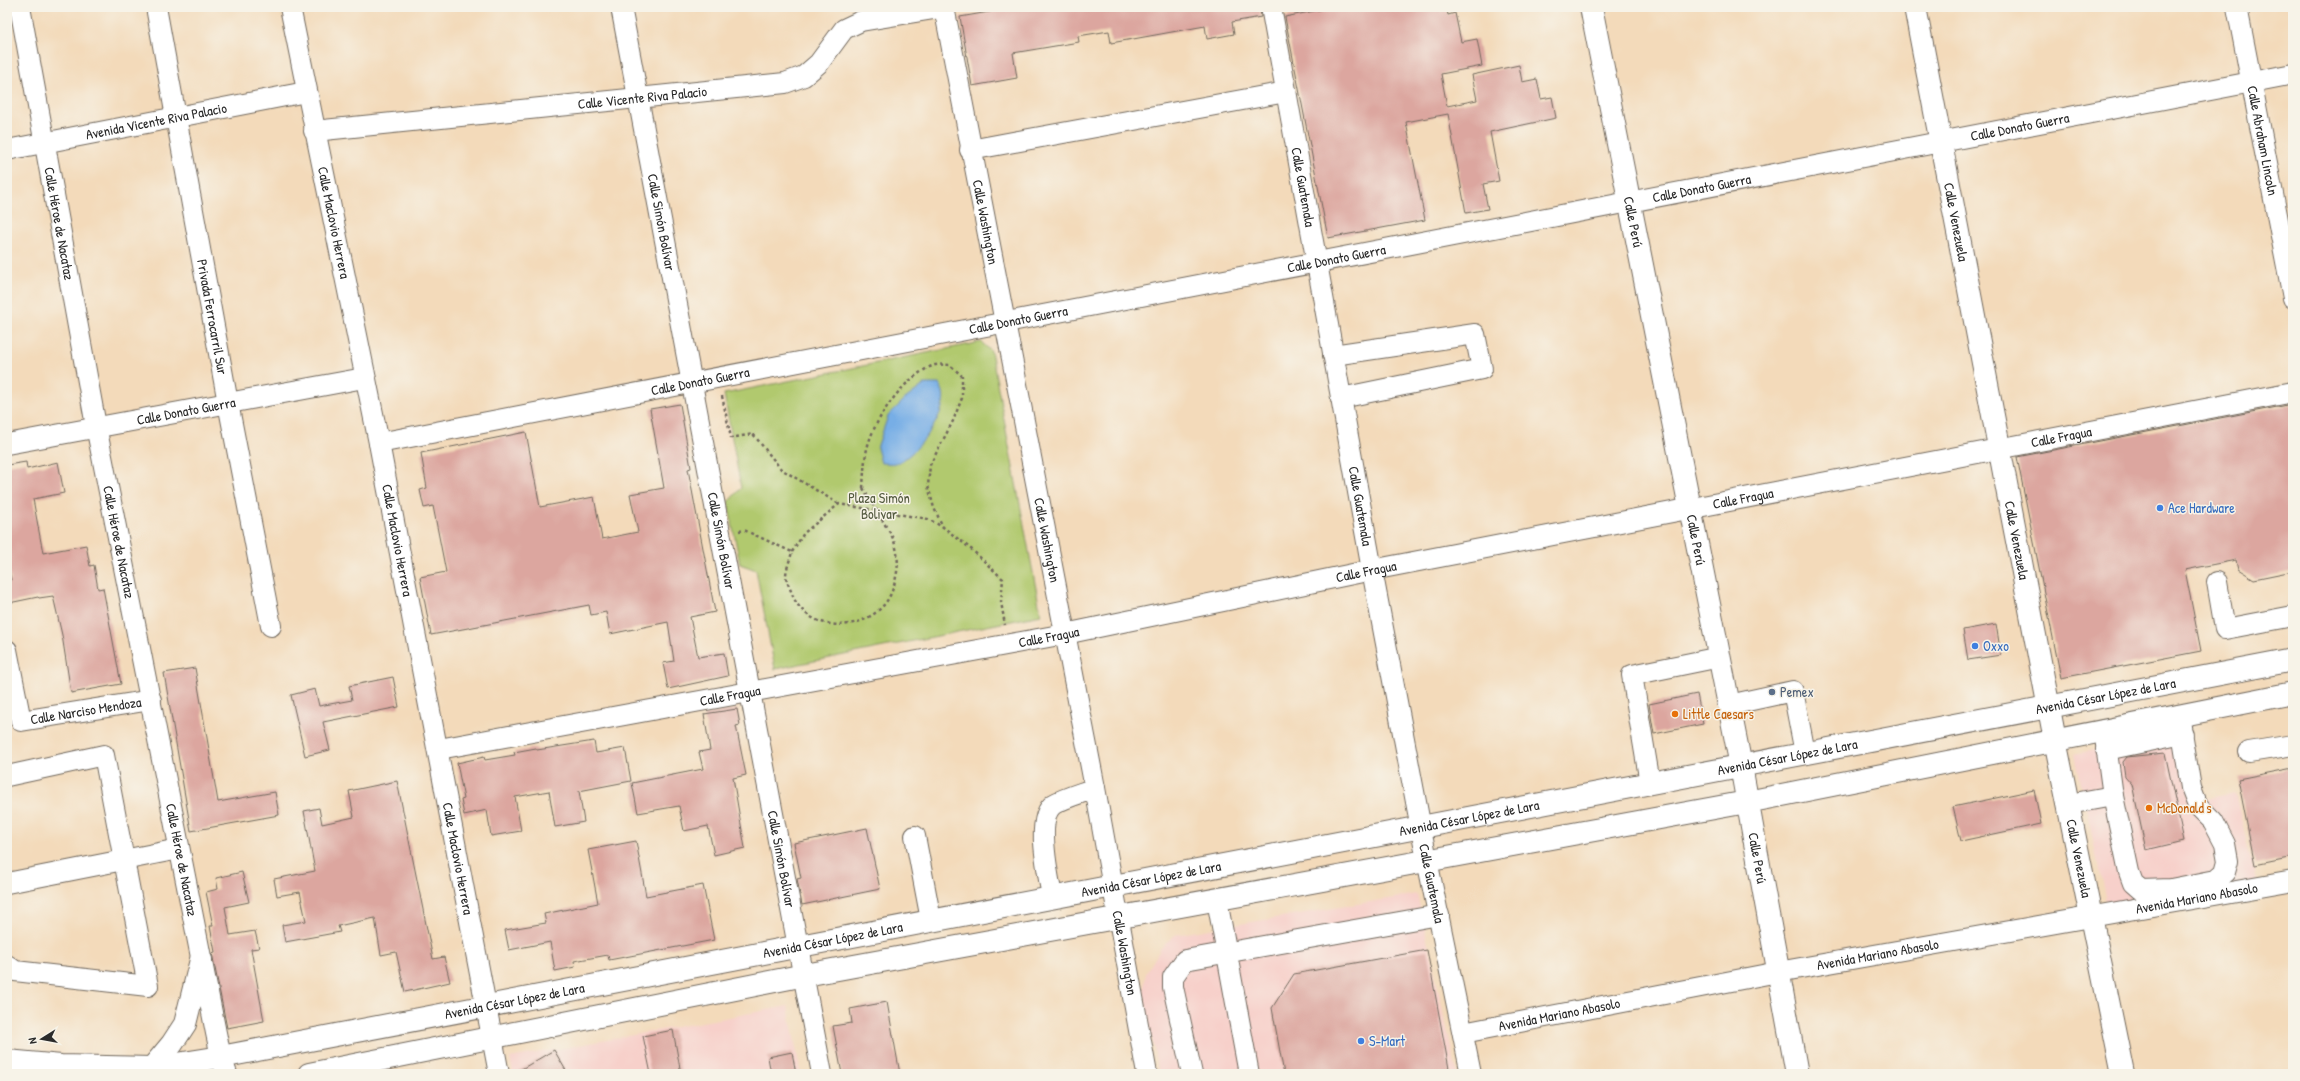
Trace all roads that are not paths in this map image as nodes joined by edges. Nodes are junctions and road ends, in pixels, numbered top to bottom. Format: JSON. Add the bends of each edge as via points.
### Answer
{"nodes":[{"id":1,"x":20,"y":7,"type":"edge"},
{"id":2,"x":156,"y":7,"type":"edge"},
{"id":3,"x":290,"y":7,"type":"edge"},
{"id":4,"x":621,"y":7,"type":"edge"},
{"id":5,"x":944,"y":7,"type":"edge"},
{"id":6,"x":1271,"y":7,"type":"edge"},
{"id":7,"x":1592,"y":7,"type":"edge"},
{"id":8,"x":1914,"y":7,"type":"edge"},
{"id":9,"x":2237,"y":7,"type":"edge"},
{"id":10,"x":2293,"y":74,"type":"edge"},
{"id":11,"x":2251,"y":82,"type":"junction"},
{"id":12,"x":306,"y":92,"type":"junction"},
{"id":13,"x":1286,"y":92,"type":"junction"},
{"id":14,"x":639,"y":99,"type":"junction"},
{"id":15,"x":176,"y":116,"type":"junction"},
{"id":16,"x":314,"y":131,"type":"junction"},
{"id":17,"x":45,"y":142,"type":"junction"},
{"id":18,"x":1940,"y":142,"type":"junction"},
{"id":19,"x":7,"y":150,"type":"edge"},
{"id":20,"x":970,"y":150,"type":"junction"},
{"id":21,"x":1629,"y":202,"type":"junction"},
{"id":22,"x":1316,"y":262,"type":"junction"},
{"id":23,"x":2293,"y":298,"type":"edge"},
{"id":24,"x":1005,"y":322,"type":"junction"},
{"id":25,"x":1333,"y":355,"type":"junction"},
{"id":26,"x":364,"y":378,"type":"junction"},
{"id":27,"x":692,"y":382,"type":"junction"},
{"id":28,"x":2293,"y":392,"type":"edge"},
{"id":29,"x":1341,"y":398,"type":"junction"},
{"id":30,"x":228,"y":403,"type":"junction"},
{"id":31,"x":96,"y":426,"type":"junction"},
{"id":32,"x":379,"y":443,"type":"junction"},
{"id":33,"x":7,"y":444,"type":"edge"},
{"id":34,"x":2000,"y":449,"type":"junction"},
{"id":35,"x":1691,"y":508,"type":"junction"},
{"id":36,"x":1372,"y":570,"type":"junction"},
{"id":37,"x":2217,"y":582,"type":"dead end"},
{"id":38,"x":2293,"y":616,"type":"edge"},
{"id":39,"x":271,"y":626,"type":"dead end"},
{"id":40,"x":1065,"y":634,"type":"junction"},
{"id":41,"x":7,"y":650,"type":"edge"},
{"id":42,"x":1720,"y":657,"type":"junction"},
{"id":43,"x":2293,"y":660,"type":"edge"},
{"id":44,"x":750,"y":693,"type":"junction"},
{"id":45,"x":2293,"y":693,"type":"edge"},
{"id":46,"x":151,"y":700,"type":"junction"},
{"id":47,"x":1729,"y":705,"type":"junction"},
{"id":48,"x":2049,"y":707,"type":"junction"},
{"id":49,"x":2181,"y":725,"type":"junction"},
{"id":50,"x":2055,"y":740,"type":"junction"},
{"id":51,"x":2105,"y":740,"type":"junction"},
{"id":52,"x":2293,"y":745,"type":"edge"},
{"id":53,"x":439,"y":749,"type":"junction"},
{"id":54,"x":2249,"y":752,"type":"dead end"},
{"id":55,"x":1806,"y":753,"type":"junction"},
{"id":56,"x":1741,"y":766,"type":"junction"},
{"id":57,"x":7,"y":776,"type":"edge"},
{"id":58,"x":1650,"y":783,"type":"junction"},
{"id":59,"x":1095,"y":788,"type":"junction"},
{"id":60,"x":2113,"y":796,"type":"junction"},
{"id":61,"x":1747,"y":802,"type":"junction"},
{"id":62,"x":2069,"y":804,"type":"junction"},
{"id":63,"x":1420,"y":826,"type":"junction"},
{"id":64,"x":915,"y":836,"type":"dead end"},
{"id":65,"x":179,"y":849,"type":"junction"},
{"id":66,"x":123,"y":860,"type":"junction"},
{"id":67,"x":1427,"y":860,"type":"junction"},
{"id":68,"x":2293,"y":881,"type":"edge"},
{"id":69,"x":7,"y":883,"type":"edge"},
{"id":70,"x":1112,"y":885,"type":"junction"},
{"id":71,"x":1052,"y":897,"type":"junction"},
{"id":72,"x":1217,"y":900,"type":"junction"},
{"id":73,"x":1439,"y":915,"type":"junction"},
{"id":74,"x":1119,"y":918,"type":"junction"},
{"id":75,"x":2091,"y":918,"type":"junction"},
{"id":76,"x":931,"y":920,"type":"junction"},
{"id":77,"x":800,"y":945,"type":"junction"},
{"id":78,"x":1228,"y":952,"type":"junction"},
{"id":79,"x":201,"y":960,"type":"junction"},
{"id":80,"x":7,"y":965,"type":"edge"},
{"id":81,"x":1778,"y":972,"type":"junction"},
{"id":82,"x":805,"y":975,"type":"junction"},
{"id":83,"x":486,"y":1005,"type":"junction"},
{"id":84,"x":1463,"y":1033,"type":"junction"},
{"id":85,"x":493,"y":1037,"type":"junction"},
{"id":86,"x":7,"y":1061,"type":"edge"},
{"id":87,"x":224,"y":1066,"type":"edge"},
{"id":88,"x":152,"y":1068,"type":"junction"},
{"id":89,"x":309,"y":1074,"type":"edge"},
{"id":90,"x":499,"y":1074,"type":"edge"},
{"id":91,"x":822,"y":1074,"type":"edge"},
{"id":92,"x":1147,"y":1074,"type":"edge"},
{"id":93,"x":1192,"y":1074,"type":"edge"},
{"id":94,"x":1249,"y":1074,"type":"edge"},
{"id":95,"x":1471,"y":1074,"type":"edge"},
{"id":96,"x":1797,"y":1074,"type":"edge"},
{"id":97,"x":2123,"y":1074,"type":"edge"}],
"edges":[{"from":1,"to":17,"type":"street","name":"Calle Héroe de Nacataz"},
{"from":2,"to":15,"type":"street","name":"Privada Ferrocarril Sur"},
{"from":3,"to":12,"type":"street","name":"Calle Maclovio Herrera"},
{"from":4,"to":14,"type":"street","name":"Calle Simón Bolívar"},
{"from":5,"to":14,"type":"street","name":"Calle Vicente Riva Palacio","via":[[861,21],[844,29],[819,63],[804,76],[785,83]]},
{"from":5,"to":20,"type":"street","name":"Calle Washington"},
{"from":6,"to":13,"type":"street","name":"Calle Guatemala"},
{"from":7,"to":21,"type":"main road","name":"Calle Perú"},
{"from":8,"to":18,"type":"main road","name":"Calle Venezuela"},
{"from":9,"to":11,"type":"street","name":"Calle Abraham Lincoln"},
{"from":10,"to":11,"type":"street","name":"Calle Donato Guerra"},
{"from":11,"to":18,"type":"street","name":"Calle Donato Guerra"},
{"from":11,"to":23,"type":"street","name":"Calle Abraham Lincoln"},
{"from":12,"to":15,"type":"street","name":"Avenida Vicente Riva Palacio"},
{"from":12,"to":16,"type":"street","name":"Calle Maclovio Herrera"},
{"from":13,"to":20,"type":"street"},
{"from":13,"to":22,"type":"street","name":"Calle Guatemala"},
{"from":14,"to":16,"type":"street","name":"Calle Vicente Riva Palacio"},
{"from":14,"to":27,"type":"street","name":"Calle Simón Bolívar"},
{"from":15,"to":17,"type":"street","name":"Avenida Vicente Riva Palacio"},
{"from":15,"to":30,"type":"street","name":"Privada Ferrocarril Sur"},
{"from":16,"to":26,"type":"street","name":"Calle Maclovio Herrera"},
{"from":17,"to":19,"type":"street","name":"Avenida Vicente Riva Palacio"},
{"from":17,"to":31,"type":"street","name":"Calle Héroe de Nacataz"},
{"from":18,"to":21,"type":"street","name":"Calle Donato Guerra"},
{"from":18,"to":34,"type":"main road","name":"Calle Venezuela"},
{"from":20,"to":24,"type":"street","name":"Calle Washington"},
{"from":21,"to":22,"type":"street","name":"Calle Donato Guerra"},
{"from":21,"to":35,"type":"main road","name":"Calle Perú"},
{"from":22,"to":24,"type":"street","name":"Calle Donato Guerra"},
{"from":22,"to":25,"type":"street","name":"Calle Guatemala"},
{"from":24,"to":27,"type":"street","name":"Calle Donato Guerra"},
{"from":24,"to":40,"type":"street","name":"Calle Washington"},
{"from":25,"to":29,"type":"street","name":"Calle Guatemala"},
{"from":25,"to":29,"type":"street","via":[[1475,334],[1482,368]]},
{"from":26,"to":30,"type":"street","name":"Calle Donato Guerra"},
{"from":26,"to":32,"type":"street","name":"Calle Maclovio Herrera"},
{"from":27,"to":32,"type":"street","name":"Calle Donato Guerra"},
{"from":27,"to":44,"type":"street","name":"Calle Simón Bolívar"},
{"from":28,"to":34,"type":"street","name":"Calle Fragua"},
{"from":29,"to":36,"type":"street","name":"Calle Guatemala"},
{"from":30,"to":31,"type":"street","name":"Calle Donato Guerra"},
{"from":30,"to":39,"type":"street","name":"Privada Ferrocarril Sur"},
{"from":31,"to":33,"type":"street","name":"Calle Donato Guerra"},
{"from":31,"to":46,"type":"street","name":"Calle Héroe de Nacataz"},
{"from":32,"to":53,"type":"street","name":"Calle Maclovio Herrera"},
{"from":34,"to":35,"type":"street","name":"Calle Fragua"},
{"from":34,"to":48,"type":"main road","name":"Calle Venezuela"},
{"from":35,"to":36,"type":"street","name":"Calle Fragua"},
{"from":35,"to":42,"type":"main road","name":"Calle Perú"},
{"from":36,"to":40,"type":"street","name":"Calle Fragua"},
{"from":36,"to":63,"type":"street","name":"Calle Guatemala"},
{"from":37,"to":38,"type":"street","via":[[2225,629]]},
{"from":40,"to":44,"type":"street","name":"Calle Fragua"},
{"from":40,"to":59,"type":"street","name":"Calle Washington"},
{"from":41,"to":46,"type":"street","name":"Calle Narciso Mendoza","via":[[21,721]]},
{"from":42,"to":47,"type":"main road","name":"Calle Perú"},
{"from":42,"to":58,"type":"street","via":[[1632,675]]},
{"from":43,"to":48,"type":"main road","name":"Avenida César López de Lara"},
{"from":44,"to":53,"type":"street","name":"Calle Fragua"},
{"from":44,"to":77,"type":"street","name":"Calle Simón Bolívar"},
{"from":45,"to":49,"type":"main road"},
{"from":46,"to":65,"type":"street","name":"Calle Héroe de Nacataz"},
{"from":47,"to":55,"type":"street","via":[[1793,691]]},
{"from":47,"to":56,"type":"main road","name":"Calle Perú"},
{"from":48,"to":50,"type":"main road","name":"Calle Venezuela"},
{"from":48,"to":55,"type":"main road","name":"Avenida César López de Lara"},
{"from":49,"to":51,"type":"main road"},
{"from":49,"to":60,"type":"street","via":[[2191,788],[2198,806],[2213,821],[2225,844],[2228,861],[2225,872],[2216,880],[2171,889],[2141,890],[2133,883],[2128,872]]},
{"from":50,"to":51,"type":"main road"},
{"from":50,"to":61,"type":"main road"},
{"from":50,"to":62,"type":"main road","name":"Calle Venezuela"},
{"from":51,"to":60,"type":"street"},
{"from":52,"to":54,"type":"street"},
{"from":53,"to":83,"type":"street","name":"Calle Maclovio Herrera"},
{"from":55,"to":56,"type":"main road","name":"Avenida César López de Lara"},
{"from":56,"to":58,"type":"main road","name":"Avenida César López de Lara"},
{"from":56,"to":61,"type":"main road","name":"Calle Perú"},
{"from":57,"to":66,"type":"street","via":[[104,755]]},
{"from":58,"to":63,"type":"main road","name":"Avenida César López de Lara"},
{"from":59,"to":70,"type":"street","name":"Calle Washington"},
{"from":59,"to":71,"type":"street","via":[[1054,804],[1044,819],[1043,831]]},
{"from":60,"to":62,"type":"street"},
{"from":61,"to":67,"type":"main road"},
{"from":61,"to":81,"type":"main road","name":"Calle Perú"},
{"from":62,"to":75,"type":"main road","name":"Calle Venezuela"},
{"from":63,"to":67,"type":"street","name":"Calle Guatemala"},
{"from":63,"to":70,"type":"main road","name":"Avenida César López de Lara"},
{"from":64,"to":76,"type":"street"},
{"from":65,"to":66,"type":"street"},
{"from":65,"to":79,"type":"street","name":"Calle Héroe de Nacataz"},
{"from":66,"to":69,"type":"street"},
{"from":66,"to":80,"type":"street","via":[[148,986],[15,972]]},
{"from":67,"to":72,"type":"main road"},
{"from":67,"to":73,"type":"street","name":"Calle Guatemala"},
{"from":68,"to":75,"type":"street","name":"Avenida Mariano Abasolo"},
{"from":70,"to":71,"type":"main road","name":"Avenida César López de Lara"},
{"from":70,"to":74,"type":"street","name":"Calle Washington"},
{"from":71,"to":76,"type":"main road","name":"Avenida César López de Lara"},
{"from":72,"to":74,"type":"main road"},
{"from":72,"to":78,"type":"street"},
{"from":73,"to":78,"type":"street"},
{"from":73,"to":84,"type":"street","name":"Calle Guatemala"},
{"from":74,"to":82,"type":"main road"},
{"from":74,"to":92,"type":"street","name":"Calle Washington"},
{"from":75,"to":81,"type":"street","name":"Avenida Mariano Abasolo"},
{"from":75,"to":97,"type":"main road","name":"Calle Venezuela"},
{"from":76,"to":77,"type":"main road","name":"Avenida César López de Lara"},
{"from":77,"to":82,"type":"street","name":"Calle Simón Bolívar"},
{"from":77,"to":83,"type":"main road","name":"Avenida César López de Lara"},
{"from":78,"to":93,"type":"street","via":[[1185,960],[1173,977]]},
{"from":78,"to":94,"type":"street"},
{"from":79,"to":87,"type":"street","name":"Calle Héroe de Nacataz"},
{"from":79,"to":88,"type":"main road","via":[[185,1024]]},
{"from":81,"to":84,"type":"street","name":"Avenida Mariano Abasolo"},
{"from":81,"to":96,"type":"main road","name":"Calle Perú"},
{"from":82,"to":85,"type":"main road"},
{"from":82,"to":91,"type":"street","name":"Calle Simón Bolívar"},
{"from":83,"to":85,"type":"street","name":"Calle Maclovio Herrera"},
{"from":83,"to":87,"type":"main road","name":"Avenida César López de Lara"},
{"from":84,"to":95,"type":"street","name":"Calle Guatemala"},
{"from":85,"to":89,"type":"main road"},
{"from":85,"to":90,"type":"street","name":"Calle Maclovio Herrera"},
{"from":86,"to":88,"type":"main road","name":"Avenida César López de Lara","via":[[61,1066]]},
{"from":87,"to":88,"type":"main road","name":"Avenida César López de Lara"}]}
